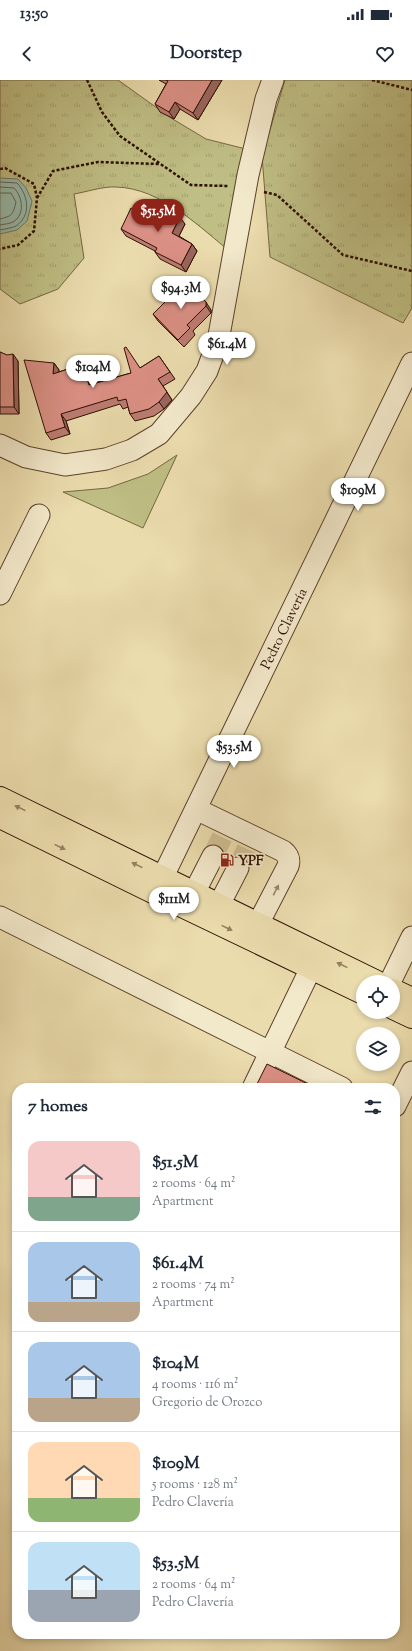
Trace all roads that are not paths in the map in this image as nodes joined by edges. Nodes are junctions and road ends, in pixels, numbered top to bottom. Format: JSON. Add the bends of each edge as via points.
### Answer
{"nodes":[{"id":1,"x":273,"y":80,"type":"edge"},
{"id":2,"x":412,"y":363,"type":"edge"},
{"id":3,"x":0,"y":445,"type":"edge"},
{"id":4,"x":39,"y":515,"type":"dead end"},
{"id":5,"x":0,"y":594,"type":"edge"},
{"id":6,"x":0,"y":798,"type":"edge"},
{"id":7,"x":196,"y":809,"type":"junction"},
{"id":8,"x":0,"y":817,"type":"edge"},
{"id":9,"x":213,"y":856,"type":"tunnel mouth"},
{"id":10,"x":238,"y":868,"type":"tunnel mouth"},
{"id":11,"x":159,"y":886,"type":"junction"},
{"id":12,"x":194,"y":893,"type":"junction"},
{"id":13,"x":219,"y":905,"type":"junction"},
{"id":14,"x":0,"y":917,"type":"edge"},
{"id":15,"x":258,"y":924,"type":"junction"},
{"id":16,"x":412,"y":936,"type":"edge"},
{"id":17,"x":315,"y":961,"type":"junction"},
{"id":18,"x":356,"y":975,"type":"edge"},
{"id":19,"x":393,"y":975,"type":"edge"},
{"id":20,"x":356,"y":988,"type":"edge"},
{"id":21,"x":400,"y":993,"type":"edge"},
{"id":22,"x":412,"y":999,"type":"edge"},
{"id":23,"x":400,"y":1011,"type":"edge"},
{"id":24,"x":412,"y":1017,"type":"edge"},
{"id":25,"x":271,"y":1051,"type":"junction"},
{"id":26,"x":412,"y":1072,"type":"edge"},
{"id":27,"x":255,"y":1083,"type":"edge"},
{"id":28,"x":332,"y":1083,"type":"edge"},
{"id":29,"x":400,"y":1096,"type":"edge"}],
"edges":[{"from":1,"to":3,"type":"street","via":[[266,99],[246,187],[218,341],[207,371],[195,390],[158,434],[132,450],[106,459],[65,465],[26,457]]},
{"from":2,"to":7,"type":"street","name":"Pedro Clavería"},
{"from":4,"to":5,"type":"street"},
{"from":11,"to":6,"type":"main road","one_way":true},
{"from":7,"to":11,"type":"street","name":"Pedro Clavería"},
{"from":15,"to":7,"type":"street","one_way":true,"via":[[289,862],[286,854],[226,829]]},
{"from":8,"to":11,"type":"main road","one_way":true},
{"from":9,"to":12,"type":"street"},
{"from":10,"to":13,"type":"street"},
{"from":11,"to":12,"type":"main road"},
{"from":11,"to":17,"type":"main road","one_way":true},
{"from":12,"to":13,"type":"main road"},
{"from":13,"to":15,"type":"main road"},
{"from":14,"to":25,"type":"street"},
{"from":15,"to":17,"type":"main road"},
{"from":16,"to":19,"type":"street"},
{"from":18,"to":17,"type":"main road","one_way":true},
{"from":17,"to":20,"type":"main road"},
{"from":17,"to":25,"type":"street"},
{"from":21,"to":22,"type":"main road"},
{"from":23,"to":24,"type":"main road"},
{"from":25,"to":27,"type":"street"},
{"from":25,"to":28,"type":"street"},
{"from":26,"to":29,"type":"street"}]}
